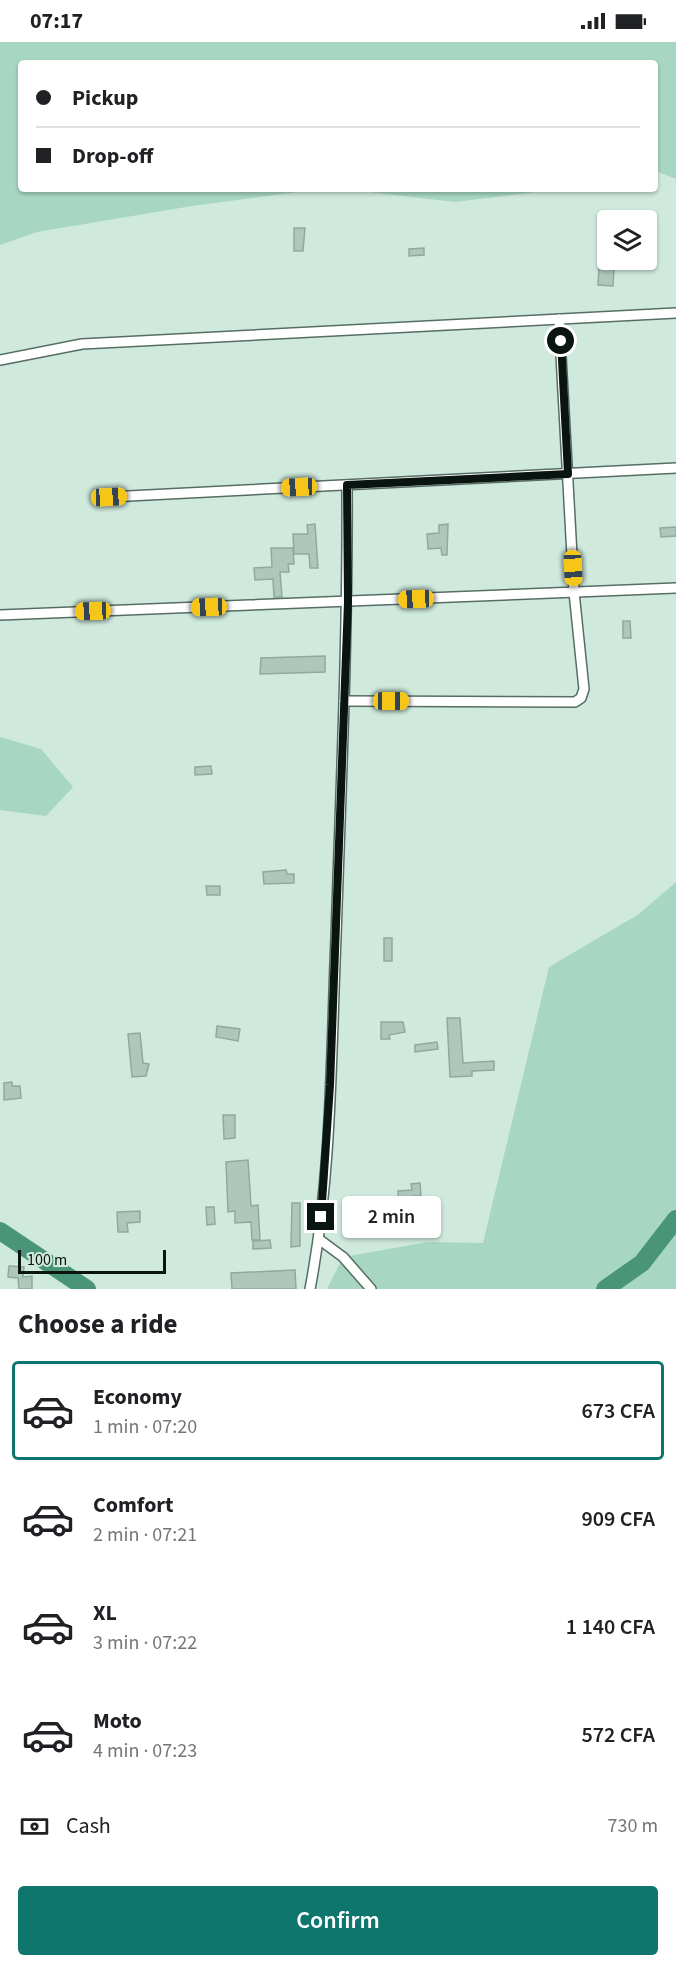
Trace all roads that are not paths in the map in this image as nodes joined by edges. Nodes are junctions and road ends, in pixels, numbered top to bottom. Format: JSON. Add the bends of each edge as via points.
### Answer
{"nodes":[{"id":1,"x":676,"y":313,"type":"edge"},
{"id":2,"x":559,"y":319,"type":"junction"},
{"id":3,"x":0,"y":360,"type":"edge"},
{"id":4,"x":676,"y":468,"type":"edge"},
{"id":5,"x":568,"y":474,"type":"junction"},
{"id":6,"x":347,"y":485,"type":"junction"},
{"id":7,"x":109,"y":497,"type":"dead end"},
{"id":8,"x":676,"y":588,"type":"edge"},
{"id":9,"x":574,"y":592,"type":"junction"},
{"id":10,"x":348,"y":602,"type":"junction"},
{"id":11,"x":0,"y":615,"type":"edge"},
{"id":12,"x":344,"y":701,"type":"junction"},
{"id":13,"x":320,"y":1239,"type":"junction"},
{"id":14,"x":310,"y":1289,"type":"edge"},
{"id":15,"x":371,"y":1289,"type":"edge"}],
"edges":[{"from":1,"to":2,"type":"street"},
{"from":2,"to":3,"type":"street","via":[[82,344]]},
{"from":2,"to":5,"type":"street"},
{"from":4,"to":5,"type":"street"},
{"from":5,"to":6,"type":"street"},
{"from":5,"to":9,"type":"street"},
{"from":6,"to":7,"type":"street"},
{"from":6,"to":10,"type":"street"},
{"from":8,"to":9,"type":"street"},
{"from":9,"to":10,"type":"street"},
{"from":9,"to":12,"type":"street","via":[[584,689],[575,702]]},
{"from":10,"to":11,"type":"street"},
{"from":10,"to":12,"type":"street"},
{"from":12,"to":13,"type":"street","via":[[330,1085]]},
{"from":13,"to":14,"type":"street"},
{"from":13,"to":15,"type":"street","via":[[343,1257]]}]}
